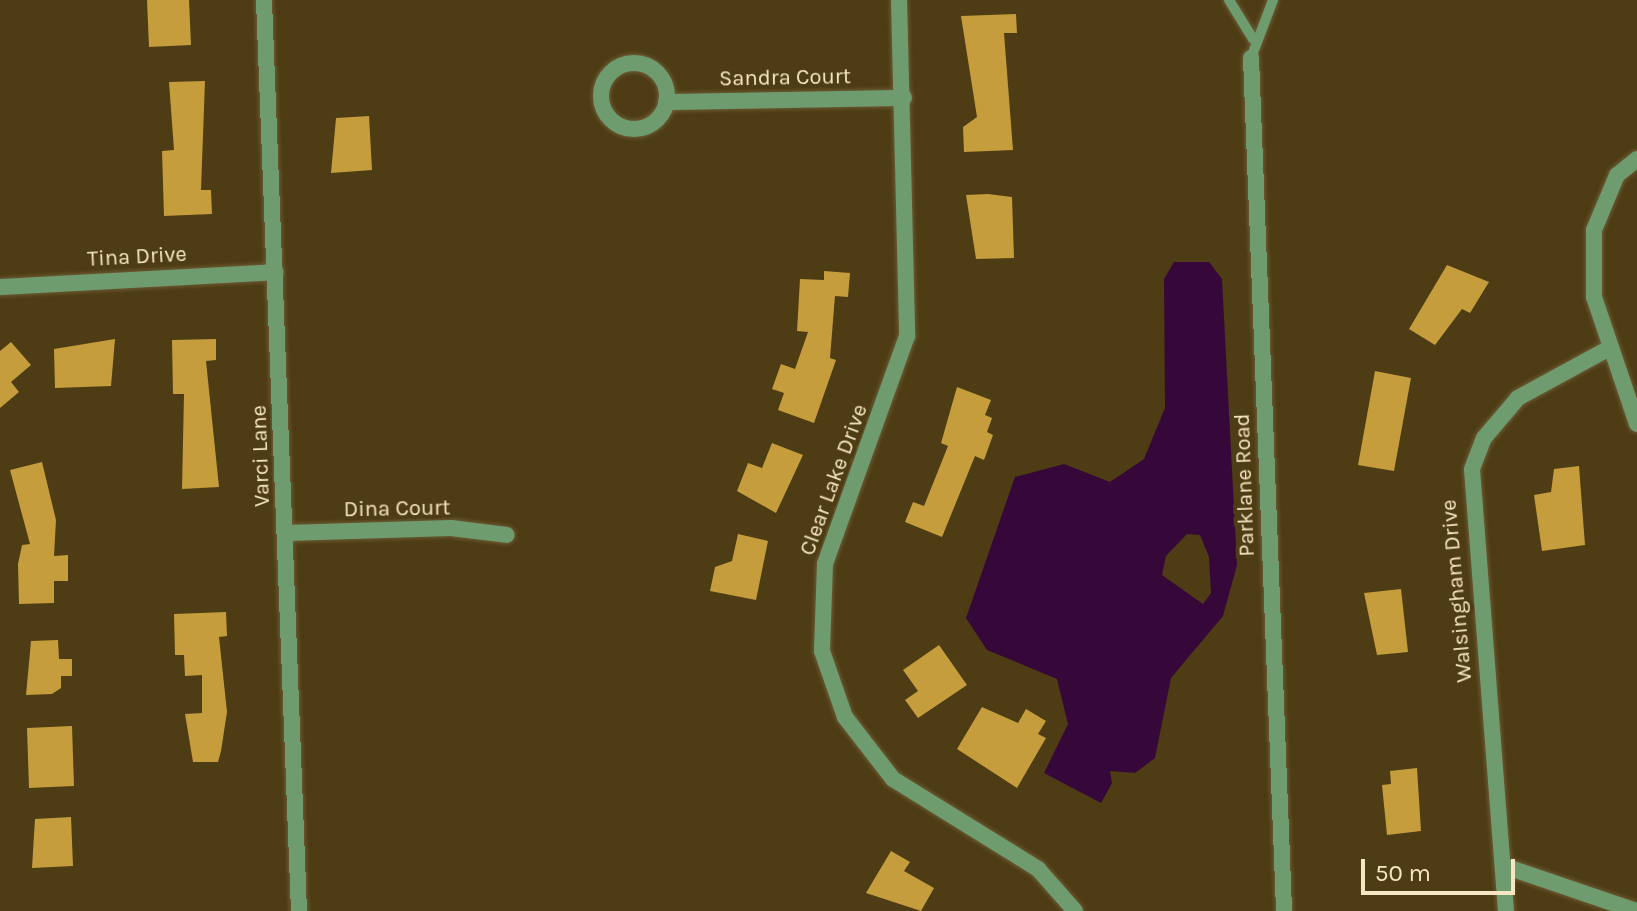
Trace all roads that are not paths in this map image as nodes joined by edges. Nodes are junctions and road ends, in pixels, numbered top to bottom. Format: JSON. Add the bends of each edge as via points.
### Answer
{"nodes":[{"id":1,"x":264,"y":0,"type":"edge"},
{"id":2,"x":899,"y":0,"type":"edge"},
{"id":3,"x":1229,"y":0,"type":"edge"},
{"id":4,"x":1273,"y":0,"type":"edge"},
{"id":5,"x":1253,"y":39,"type":"junction"},
{"id":6,"x":1251,"y":58,"type":"joint"},
{"id":7,"x":904,"y":98,"type":"junction"},
{"id":8,"x":666,"y":102,"type":"junction"},
{"id":9,"x":1637,"y":159,"type":"edge"},
{"id":10,"x":276,"y":272,"type":"junction"},
{"id":11,"x":0,"y":287,"type":"edge"},
{"id":12,"x":1608,"y":349,"type":"junction"},
{"id":13,"x":1637,"y":424,"type":"edge"},
{"id":14,"x":286,"y":533,"type":"junction"},
{"id":15,"x":507,"y":535,"type":"dead end"},
{"id":16,"x":1504,"y":866,"type":"junction"},
{"id":17,"x":299,"y":911,"type":"edge"},
{"id":18,"x":1075,"y":911,"type":"edge"},
{"id":19,"x":1284,"y":911,"type":"edge"},
{"id":20,"x":1506,"y":911,"type":"edge"},
{"id":21,"x":1636,"y":911,"type":"edge"}],
"edges":[{"from":1,"to":10,"type":"street","name":"Varci Lane"},
{"from":2,"to":7,"type":"street","name":"Clear Lake Drive"},
{"from":3,"to":5,"type":"lane"},
{"from":4,"to":5,"type":"lane"},
{"from":5,"to":6,"type":"lane"},
{"from":6,"to":19,"type":"street","name":"Parklane Road"},
{"from":7,"to":8,"type":"street","name":"Sandra Court"},
{"from":7,"to":18,"type":"street","name":"Clear Lake Drive","via":[[907,336],[825,564],[819,617],[826,669],[845,717],[893,779],[1028,861]]},
{"from":8,"to":8,"type":"street","via":[[647,126],[626,128],[609,117],[602,87],[614,69],[635,63],[663,80]]},
{"from":9,"to":12,"type":"street","via":[[1617,175],[1594,230],[1594,297]]},
{"from":10,"to":11,"type":"street","name":"Tina Drive"},
{"from":10,"to":14,"type":"street","name":"Varci Lane"},
{"from":12,"to":13,"type":"street"},
{"from":12,"to":16,"type":"street","name":"Walsingham Drive","via":[[1518,398],[1484,438],[1472,469]]},
{"from":14,"to":15,"type":"street","name":"Dina Court","via":[[451,528]]},
{"from":14,"to":17,"type":"street","name":"Varci Lane"},
{"from":16,"to":20,"type":"street","name":"Walsingham Drive"},
{"from":16,"to":21,"type":"street"}]}
